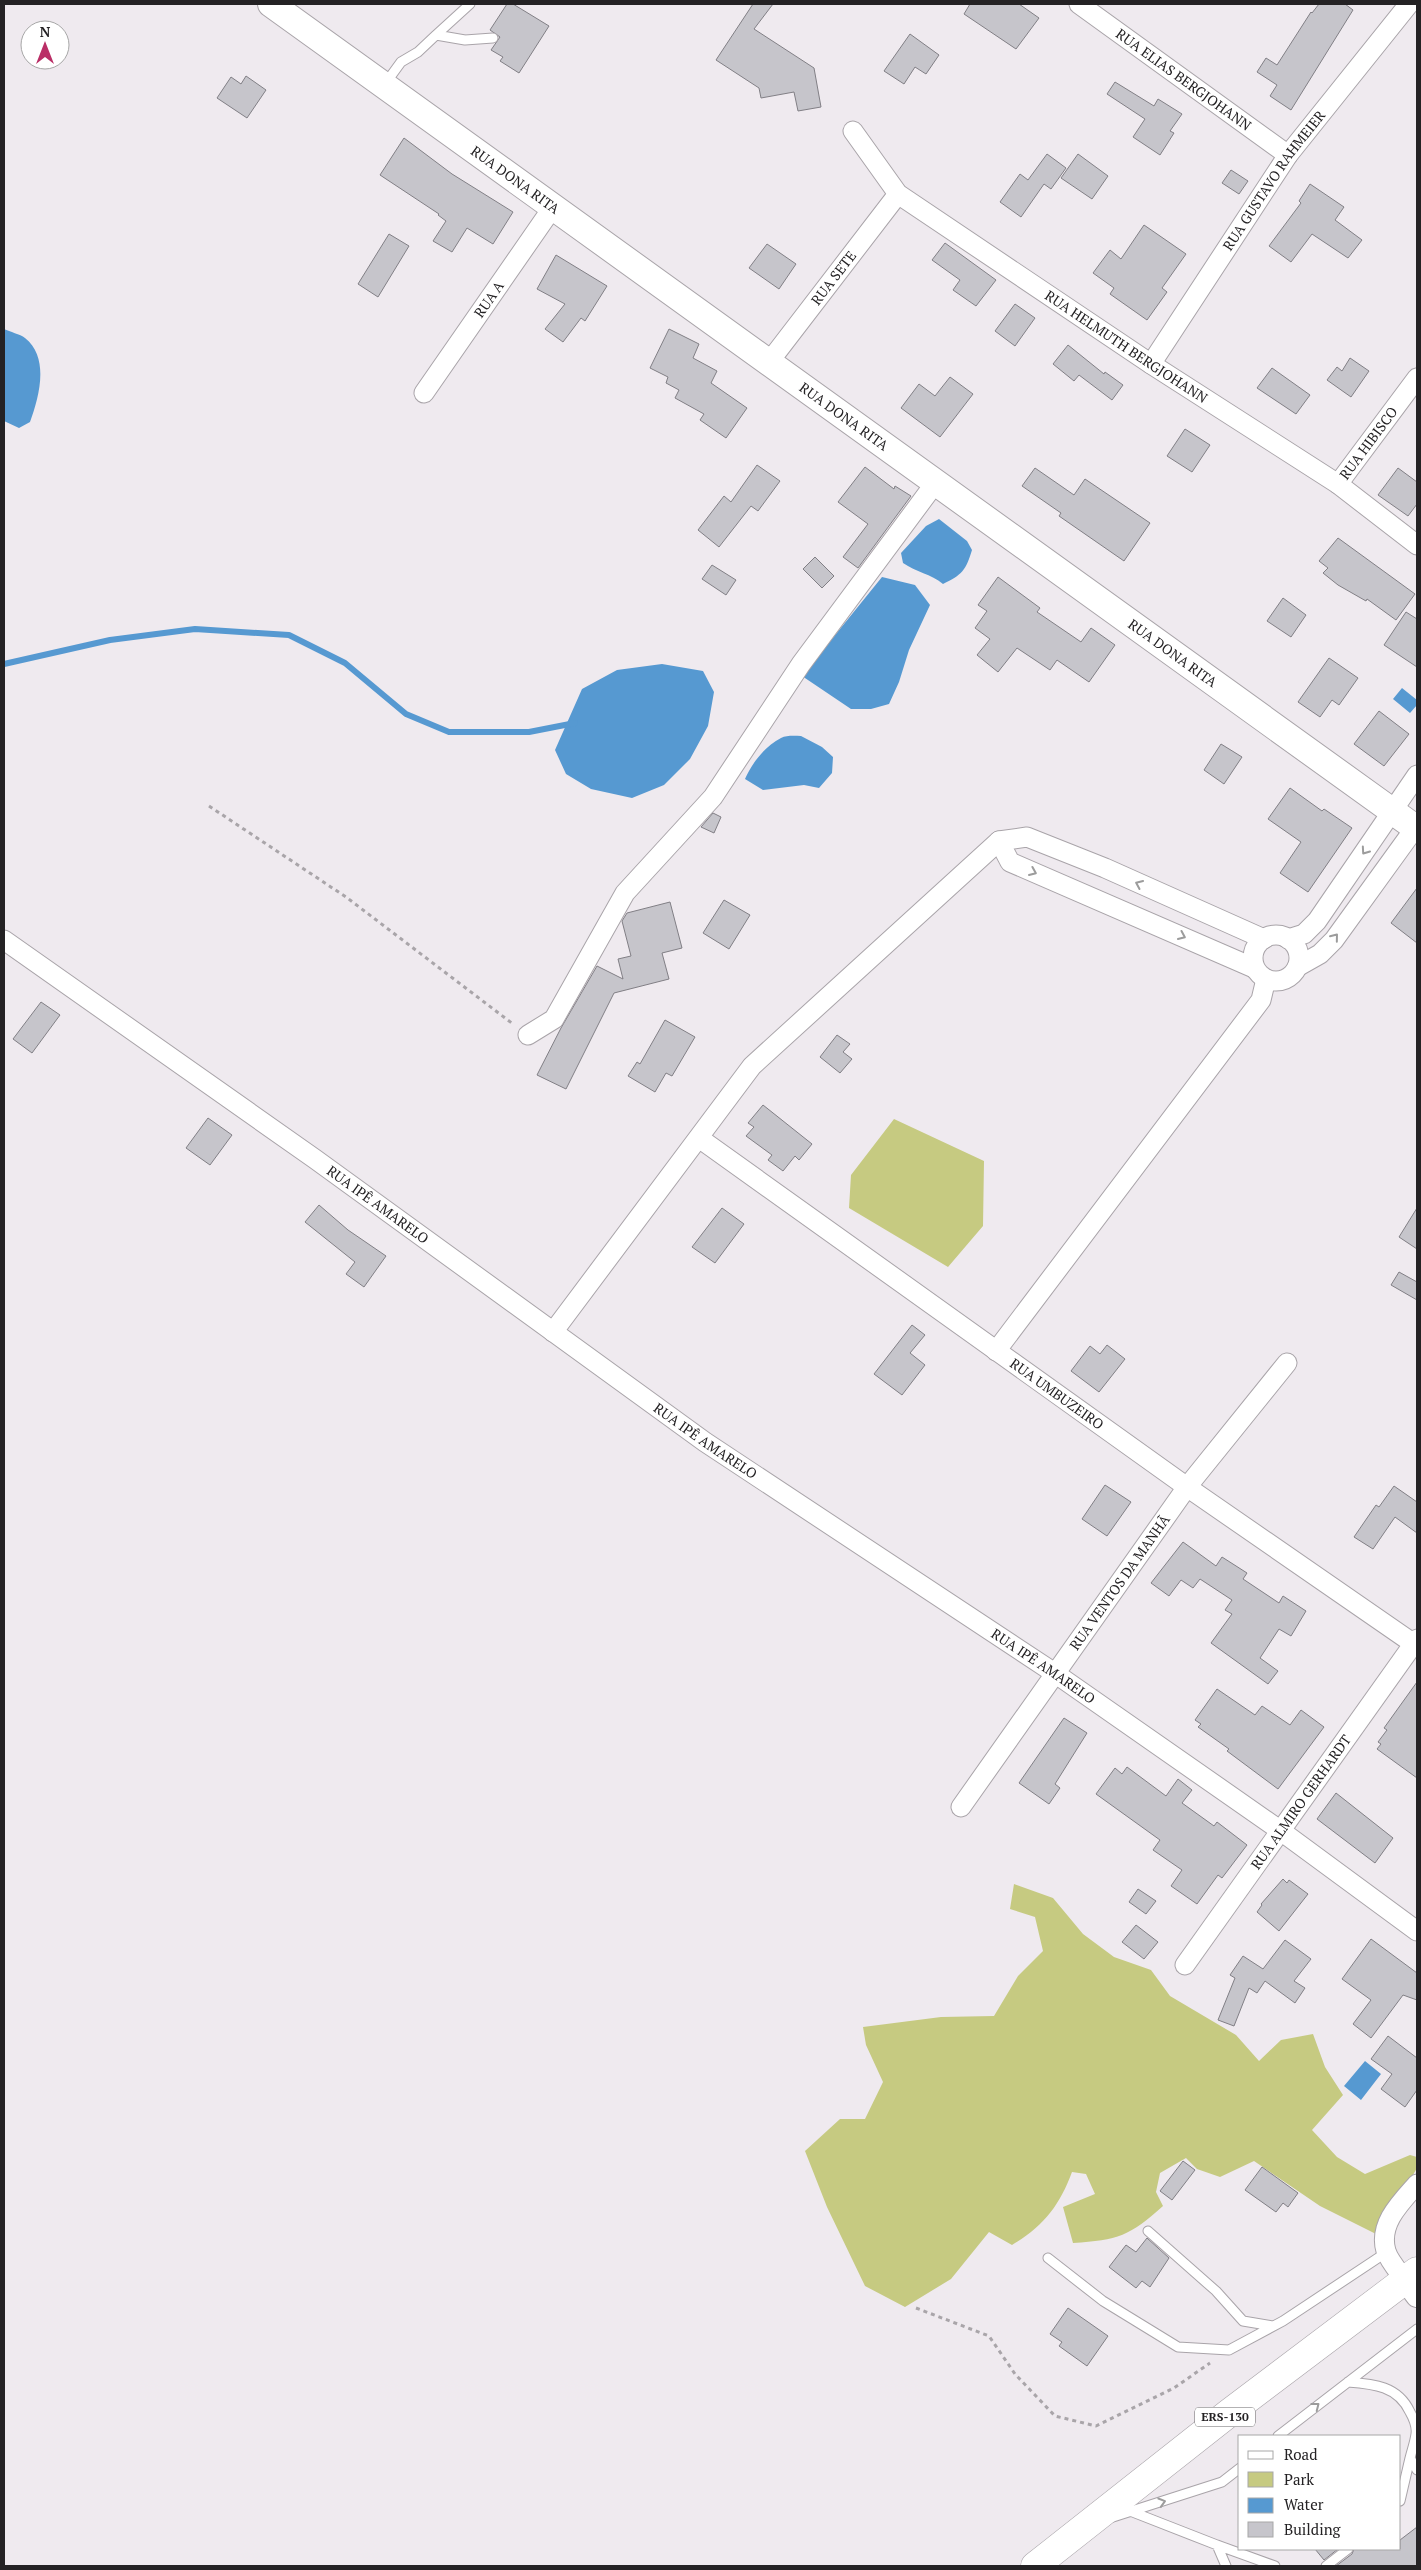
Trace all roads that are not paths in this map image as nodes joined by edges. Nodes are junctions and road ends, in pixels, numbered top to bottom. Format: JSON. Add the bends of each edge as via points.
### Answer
{"nodes":[{"id":1,"x":271,"y":4,"type":"edge"},
{"id":2,"x":470,"y":4,"type":"edge"},
{"id":3,"x":1079,"y":4,"type":"edge"},
{"id":4,"x":1409,"y":4,"type":"edge"},
{"id":5,"x":436,"y":36,"type":"junction"},
{"id":6,"x":493,"y":38,"type":"dead end"},
{"id":7,"x":384,"y":85,"type":"junction"},
{"id":8,"x":853,"y":131,"type":"dead end"},
{"id":9,"x":1288,"y":155,"type":"junction"},
{"id":10,"x":898,"y":194,"type":"junction"},
{"id":11,"x":553,"y":206,"type":"junction"},
{"id":12,"x":770,"y":362,"type":"junction"},
{"id":13,"x":1151,"y":364,"type":"junction"},
{"id":14,"x":1417,"y":378,"type":"edge"},
{"id":15,"x":424,"y":393,"type":"dead end"},
{"id":16,"x":936,"y":482,"type":"junction"},
{"id":17,"x":1338,"y":484,"type":"junction"},
{"id":18,"x":1417,"y":545,"type":"edge"},
{"id":19,"x":1417,"y":775,"type":"edge"},
{"id":20,"x":1392,"y":811,"type":"junction"},
{"id":21,"x":1416,"y":829,"type":"edge"},
{"id":22,"x":999,"y":841,"type":"junction"},
{"id":23,"x":1105,"y":868,"type":"junction"},
{"id":24,"x":1090,"y":895,"type":"junction"},
{"id":25,"x":1264,"y":939,"type":"junction"},
{"id":26,"x":1288,"y":939,"type":"junction"},
{"id":27,"x":4,"y":940,"type":"edge"},
{"id":28,"x":1297,"y":967,"type":"junction"},
{"id":29,"x":1260,"y":973,"type":"junction"},
{"id":30,"x":528,"y":1035,"type":"road end"},
{"id":31,"x":699,"y":1138,"type":"junction"},
{"id":32,"x":553,"y":1332,"type":"junction"},
{"id":33,"x":996,"y":1352,"type":"junction"},
{"id":34,"x":1287,"y":1363,"type":"dead end"},
{"id":35,"x":1187,"y":1487,"type":"junction"},
{"id":36,"x":1416,"y":1643,"type":"edge"},
{"id":37,"x":1056,"y":1674,"type":"junction"},
{"id":38,"x":961,"y":1808,"type":"dead end"},
{"id":39,"x":1281,"y":1831,"type":"junction"},
{"id":40,"x":1417,"y":1931,"type":"edge"},
{"id":41,"x":1185,"y":1965,"type":"dead end"},
{"id":42,"x":1417,"y":2184,"type":"edge"},
{"id":43,"x":1148,"y":2231,"type":"dead end"},
{"id":44,"x":1386,"y":2252,"type":"junction"},
{"id":45,"x":1048,"y":2258,"type":"dead end"},
{"id":46,"x":1413,"y":2283,"type":"edge"},
{"id":47,"x":1273,"y":2326,"type":"junction"},
{"id":48,"x":1417,"y":2329,"type":"edge"},
{"id":49,"x":1348,"y":2382,"type":"junction"},
{"id":50,"x":1279,"y":2435,"type":"edge"},
{"id":51,"x":1410,"y":2458,"type":"junction"},
{"id":52,"x":1238,"y":2470,"type":"edge"},
{"id":53,"x":1417,"y":2470,"type":"edge"},
{"id":54,"x":1401,"y":2497,"type":"edge"},
{"id":55,"x":1130,"y":2511,"type":"junction"},
{"id":56,"x":1082,"y":2529,"type":"junction"},
{"id":57,"x":1217,"y":2545,"type":"junction"},
{"id":58,"x":1347,"y":2550,"type":"edge"},
{"id":59,"x":1035,"y":2566,"type":"edge"},
{"id":60,"x":1226,"y":2566,"type":"edge"},
{"id":61,"x":1275,"y":2566,"type":"edge"},
{"id":62,"x":1326,"y":2566,"type":"edge"}],
"edges":[{"from":1,"to":7,"type":"main road","name":"RUA DONA RITA"},
{"from":2,"to":5,"type":"lane"},
{"from":3,"to":9,"type":"street","name":"RUA ELIAS BERGJOHANN"},
{"from":4,"to":9,"type":"street","name":"RUA GUSTAVO RAHMEIER"},
{"from":5,"to":6,"type":"lane","via":[[465,40]]},
{"from":5,"to":7,"type":"lane","via":[[401,62]]},
{"from":7,"to":11,"type":"main road","name":"RUA DONA RITA"},
{"from":8,"to":10,"type":"street","name":"RUA HELMUTH BERGJOHANN"},
{"from":9,"to":13,"type":"street","name":"RUA GUSTAVO RAHMEIER"},
{"from":10,"to":12,"type":"street","name":"RUA SETE"},
{"from":10,"to":13,"type":"street","name":"RUA HELMUTH BERGJOHANN"},
{"from":11,"to":12,"type":"main road","name":"RUA DONA RITA"},
{"from":11,"to":15,"type":"street","name":"RUA A"},
{"from":12,"to":16,"type":"main road","name":"RUA DONA RITA"},
{"from":13,"to":17,"type":"street","name":"RUA HELMUTH BERGJOHANN"},
{"from":14,"to":17,"type":"street","name":"RUA HIBISCO"},
{"from":16,"to":20,"type":"main road","name":"RUA DONA RITA"},
{"from":16,"to":30,"type":"street","via":[[801,664],[713,797],[625,893],[554,1019]]},
{"from":17,"to":18,"type":"street","name":"RUA HELMUTH BERGJOHANN"},
{"from":19,"to":20,"type":"street"},
{"from":20,"to":21,"type":"main road","name":"RUA DONA RITA"},
{"from":20,"to":26,"type":"street","one_way":true,"via":[[1317,921],[1304,934]]},
{"from":28,"to":21,"type":"street","one_way":true,"via":[[1320,954],[1334,940]]},
{"from":22,"to":23,"type":"street","via":[[1027,837]]},
{"from":22,"to":24,"type":"street","one_way":true,"via":[[1010,862]]},
{"from":22,"to":31,"type":"street","via":[[752,1066]]},
{"from":23,"to":24,"type":"street"},
{"from":25,"to":23,"type":"street","one_way":true},
{"from":24,"to":29,"type":"street","one_way":true},
{"from":25,"to":26,"type":"street","via":[[1272,936]]},
{"from":25,"to":29,"type":"street","via":[[1253,952]]},
{"from":26,"to":28,"type":"street","via":[[1298,954]]},
{"from":27,"to":32,"type":"street","name":"RUA IPÊ AMARELO","via":[[307,1153]]},
{"from":28,"to":29,"type":"street","via":[[1282,981]]},
{"from":29,"to":33,"type":"street","via":[[1261,1000]]},
{"from":31,"to":32,"type":"street"},
{"from":31,"to":33,"type":"street","name":"RUA UMBUZEIRO"},
{"from":32,"to":37,"type":"street","name":"RUA IPÊ AMARELO","via":[[705,1442]]},
{"from":33,"to":35,"type":"street","name":"RUA UMBUZEIRO"},
{"from":34,"to":35,"type":"street","name":"RUA VENTOS DA MANHÃ"},
{"from":35,"to":36,"type":"street","name":"RUA UMBUZEIRO"},
{"from":35,"to":37,"type":"street","name":"RUA VENTOS DA MANHÃ"},
{"from":36,"to":39,"type":"street","name":"RUA ALMIRO GERHARDT"},
{"from":37,"to":38,"type":"street","name":"RUA VENTOS DA MANHÃ"},
{"from":37,"to":39,"type":"street","name":"RUA IPÊ AMARELO"},
{"from":39,"to":40,"type":"street","name":"RUA IPÊ AMARELO"},
{"from":39,"to":41,"type":"street","name":"RUA ALMIRO GERHARDT"},
{"from":42,"to":44,"type":"street","via":[[1396,2208],[1388,2224]]},
{"from":43,"to":47,"type":"lane","via":[[1216,2291],[1243,2321]]},
{"from":44,"to":46,"type":"street"},
{"from":44,"to":47,"type":"lane"},
{"from":45,"to":47,"type":"lane","via":[[1103,2301],[1178,2347],[1229,2350]]},
{"from":46,"to":56,"type":"main road","number":"ERS-130","via":[[1237,2408]]},
{"from":48,"to":49,"type":"lane"},
{"from":50,"to":49,"type":"lane","one_way":true},
{"from":49,"to":51,"type":"lane","via":[[1373,2383],[1394,2390],[1406,2402],[1416,2433]]},
{"from":51,"to":53,"type":"lane"},
{"from":51,"to":54,"type":"lane"},
{"from":55,"to":52,"type":"lane","one_way":true,"via":[[1222,2482]]},
{"from":55,"to":56,"type":"lane"},
{"from":55,"to":57,"type":"lane"},
{"from":56,"to":59,"type":"main road","number":"ERS-130"},
{"from":57,"to":60,"type":"lane"},
{"from":57,"to":61,"type":"lane"},
{"from":58,"to":62,"type":"lane"}]}
